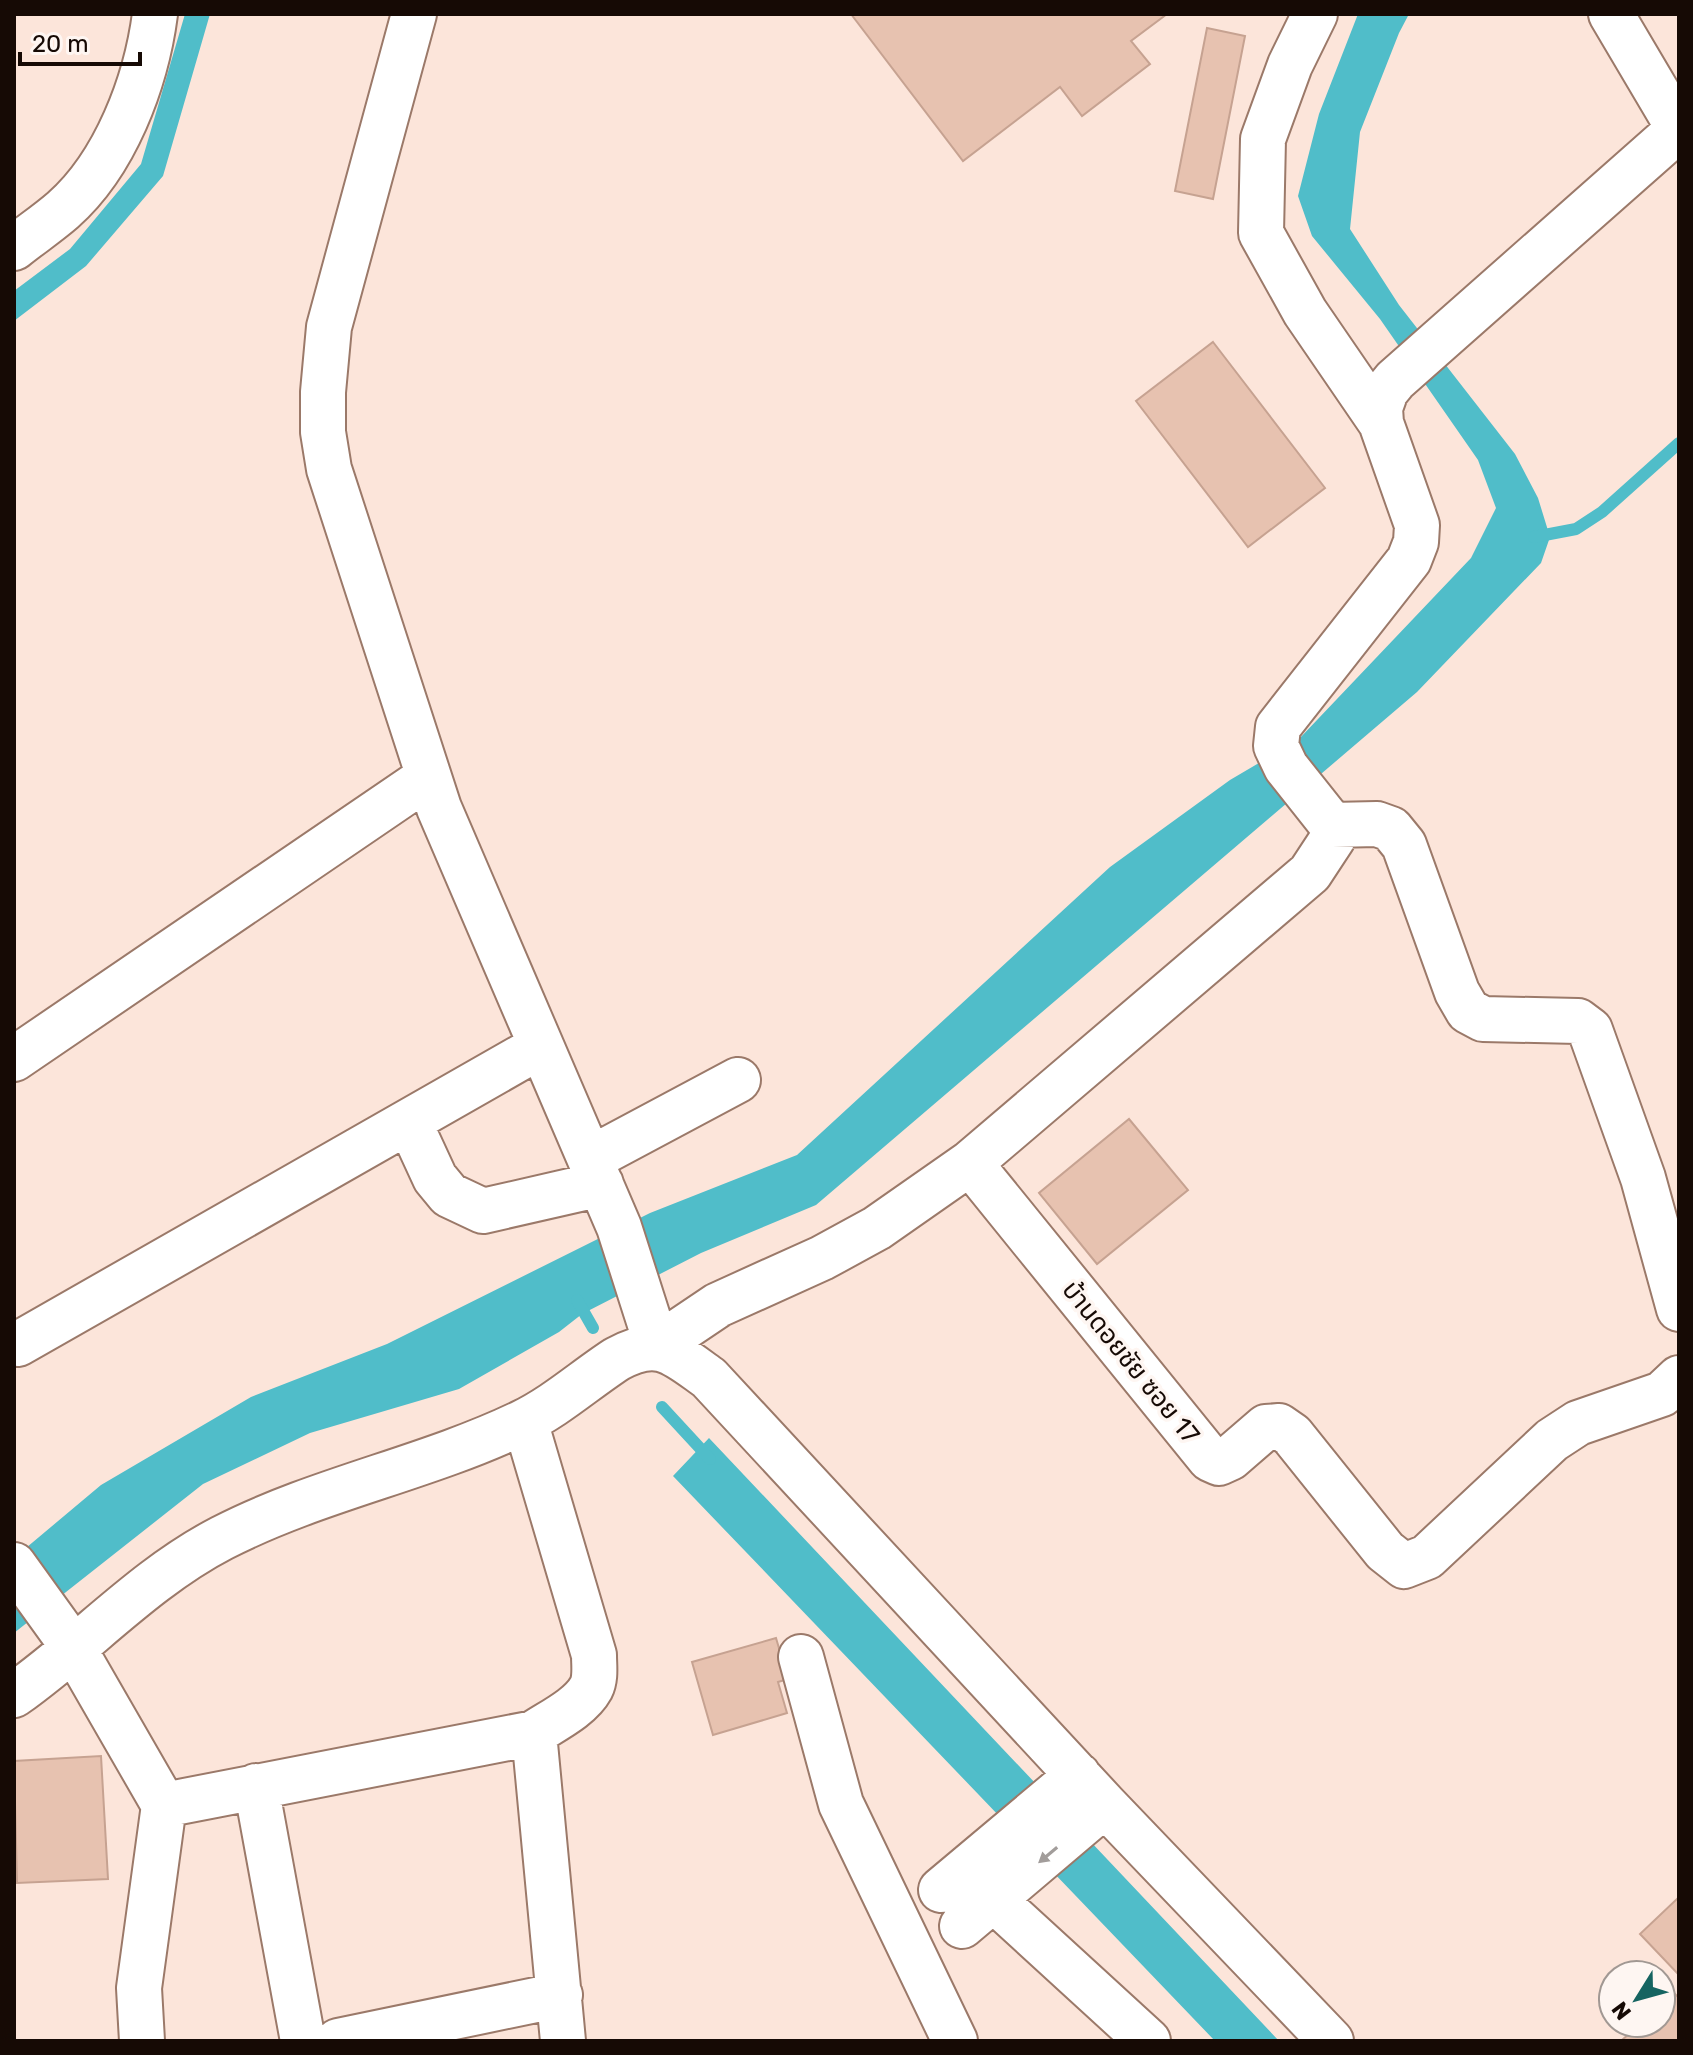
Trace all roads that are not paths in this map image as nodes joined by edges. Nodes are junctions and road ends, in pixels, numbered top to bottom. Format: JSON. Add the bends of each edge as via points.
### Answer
{"nodes":[{"id":1,"x":155,"y":14,"type":"edge"},
{"id":2,"x":414,"y":14,"type":"edge"},
{"id":3,"x":1315,"y":14,"type":"edge"},
{"id":4,"x":1611,"y":14,"type":"edge"},
{"id":5,"x":1679,"y":129,"type":"edge"},
{"id":6,"x":14,"y":248,"type":"edge"},
{"id":7,"x":1381,"y":423,"type":"junction"},
{"id":8,"x":428,"y":777,"type":"junction"},
{"id":9,"x":1326,"y":816,"type":"junction"},
{"id":10,"x":541,"y":1046,"type":"junction"},
{"id":11,"x":14,"y":1059,"type":"edge"},
{"id":12,"x":738,"y":1080,"type":"dead end"},
{"id":13,"x":417,"y":1139,"type":"dead end"},
{"id":14,"x":970,"y":1163,"type":"junction"},
{"id":15,"x":595,"y":1172,"type":"junction"},
{"id":16,"x":1679,"y":1309,"type":"edge"},
{"id":17,"x":651,"y":1327,"type":"junction"},
{"id":18,"x":18,"y":1344,"type":"dead end"},
{"id":19,"x":1679,"y":1378,"type":"edge"},
{"id":20,"x":525,"y":1421,"type":"junction"},
{"id":21,"x":14,"y":1565,"type":"edge"},
{"id":22,"x":63,"y":1632,"type":"junction"},
{"id":23,"x":801,"y":1657,"type":"dead end"},
{"id":24,"x":14,"y":1695,"type":"edge"},
{"id":25,"x":534,"y":1733,"type":"junction"},
{"id":26,"x":256,"y":1786,"type":"junction"},
{"id":27,"x":1079,"y":1801,"type":"junction"},
{"id":28,"x":164,"y":1805,"type":"junction"},
{"id":29,"x":980,"y":1890,"type":"junction"},
{"id":30,"x":905,"y":1936,"type":"junction"},
{"id":31,"x":560,"y":1995,"type":"junction"},
{"id":32,"x":142,"y":2041,"type":"edge"},
{"id":33,"x":303,"y":2041,"type":"edge"},
{"id":34,"x":338,"y":2041,"type":"edge"},
{"id":35,"x":563,"y":2041,"type":"edge"},
{"id":36,"x":955,"y":2041,"type":"edge"},
{"id":37,"x":1148,"y":2041,"type":"edge"},
{"id":38,"x":1331,"y":2041,"type":"edge"}],
"edges":[{"from":1,"to":6,"type":"street","via":[[137,87],[115,141],[92,179],[63,210]]},
{"from":2,"to":8,"type":"street","via":[[329,327],[323,432],[329,469]]},
{"from":3,"to":7,"type":"street","via":[[1263,139],[1261,233],[1305,312]]},
{"from":4,"to":5,"type":"street"},
{"from":5,"to":7,"type":"street","via":[[1395,380],[1380,408]]},
{"from":7,"to":9,"type":"street","via":[[1417,525],[1416,542],[1409,560],[1278,727],[1276,746],[1286,767]]},
{"from":8,"to":10,"type":"street"},
{"from":8,"to":11,"type":"street"},
{"from":9,"to":14,"type":"street","via":[[1333,838],[1301,882]]},
{"from":9,"to":16,"type":"street","via":[[1391,829],[1404,845],[1468,1011],[1483,1019],[1578,1021],[1590,1030],[1643,1178]]},
{"from":10,"to":15,"type":"street"},
{"from":10,"to":18,"type":"street"},
{"from":12,"to":15,"type":"street"},
{"from":13,"to":15,"type":"street","via":[[449,1195],[483,1211]]},
{"from":14,"to":17,"type":"street","via":[[877,1228],[822,1258],[718,1305]]},
{"from":14,"to":19,"type":"street","name":"บ้านดอยชัย ซอย 17","via":[[1210,1459],[1219,1463],[1230,1458],[1266,1427],[1279,1426],[1292,1435],[1385,1551],[1404,1566],[1427,1557],[1552,1440],[1578,1423],[1662,1394]]},
{"from":15,"to":17,"type":"street"},
{"from":17,"to":20,"type":"street","via":[[632,1350]]},
{"from":17,"to":27,"type":"street","via":[[709,1378]]},
{"from":20,"to":22,"type":"street","via":[[449,1454],[268,1517]]},
{"from":20,"to":25,"type":"street","via":[[594,1655],[595,1675],[580,1701]]},
{"from":21,"to":22,"type":"street"},
{"from":22,"to":24,"type":"street"},
{"from":22,"to":28,"type":"street"},
{"from":23,"to":30,"type":"street","via":[[841,1804]]},
{"from":25,"to":26,"type":"street"},
{"from":25,"to":31,"type":"street"},
{"from":26,"to":28,"type":"street"},
{"from":26,"to":33,"type":"street"},
{"from":27,"to":29,"type":"street"},
{"from":27,"to":38,"type":"street"},
{"from":28,"to":32,"type":"street","via":[[139,1988]]},
{"from":29,"to":30,"type":"street","via":[[957,1938],[946,1946],[933,1951]]},
{"from":29,"to":37,"type":"street"},
{"from":30,"to":36,"type":"street"},
{"from":31,"to":34,"type":"street"},
{"from":31,"to":35,"type":"street"}]}
